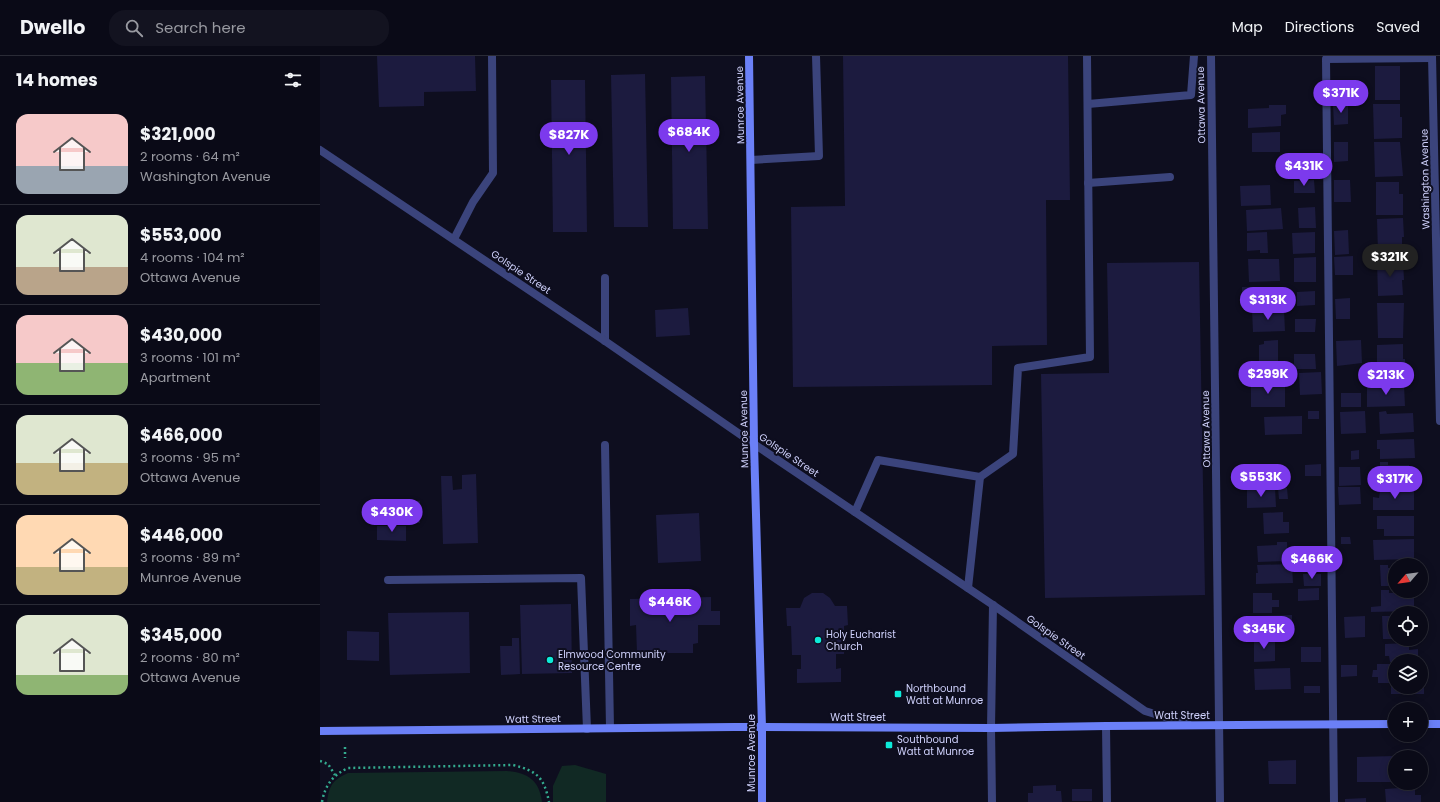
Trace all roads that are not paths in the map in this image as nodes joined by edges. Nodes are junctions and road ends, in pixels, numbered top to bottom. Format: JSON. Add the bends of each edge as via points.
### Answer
{"nodes":[{"id":1,"x":492,"y":56,"type":"edge"},
{"id":2,"x":749,"y":56,"type":"edge"},
{"id":3,"x":816,"y":56,"type":"edge"},
{"id":4,"x":1088,"y":56,"type":"edge"},
{"id":5,"x":1194,"y":56,"type":"edge"},
{"id":6,"x":1211,"y":56,"type":"edge"},
{"id":7,"x":1432,"y":57,"type":"edge"},
{"id":8,"x":1088,"y":104,"type":"junction"},
{"id":9,"x":320,"y":150,"type":"edge"},
{"id":10,"x":751,"y":160,"type":"junction"},
{"id":11,"x":1170,"y":177,"type":"dead end"},
{"id":12,"x":1088,"y":183,"type":"junction"},
{"id":13,"x":454,"y":239,"type":"junction"},
{"id":14,"x":605,"y":278,"type":"dead end"},
{"id":15,"x":605,"y":340,"type":"junction"},
{"id":16,"x":1440,"y":421,"type":"edge"},
{"id":17,"x":754,"y":444,"type":"junction"},
{"id":18,"x":605,"y":445,"type":"dead end"},
{"id":19,"x":980,"y":477,"type":"junction"},
{"id":20,"x":855,"y":512,"type":"junction"},
{"id":21,"x":388,"y":580,"type":"dead end"},
{"id":22,"x":968,"y":588,"type":"junction"},
{"id":23,"x":993,"y":605,"type":"junction"},
{"id":24,"x":1388,"y":724,"type":"edge"},
{"id":25,"x":1428,"y":724,"type":"edge"},
{"id":26,"x":1440,"y":724,"type":"edge"},
{"id":27,"x":1191,"y":725,"type":"junction"},
{"id":28,"x":1333,"y":725,"type":"junction"},
{"id":29,"x":1106,"y":726,"type":"junction"},
{"id":30,"x":1220,"y":726,"type":"junction"},
{"id":31,"x":762,"y":727,"type":"junction"},
{"id":32,"x":610,"y":728,"type":"junction"},
{"id":33,"x":991,"y":728,"type":"junction"},
{"id":34,"x":587,"y":729,"type":"junction"},
{"id":35,"x":320,"y":731,"type":"edge"},
{"id":36,"x":762,"y":802,"type":"edge"},
{"id":37,"x":992,"y":802,"type":"edge"},
{"id":38,"x":1107,"y":802,"type":"edge"},
{"id":39,"x":1220,"y":802,"type":"edge"},
{"id":40,"x":1334,"y":802,"type":"edge"}],
"edges":[{"from":1,"to":13,"type":"street","via":[[493,173]]},
{"from":2,"to":10,"type":"main road","name":"Munroe Avenue"},
{"from":3,"to":10,"type":"street","via":[[819,156]]},
{"from":4,"to":8,"type":"street"},
{"from":5,"to":8,"type":"street","via":[[1191,95]]},
{"from":6,"to":30,"type":"street","name":"Ottawa Avenue"},
{"from":7,"to":16,"type":"street","name":"Washington Avenue"},
{"from":7,"to":28,"type":"street","via":[[1326,59]]},
{"from":8,"to":12,"type":"street"},
{"from":9,"to":13,"type":"street","name":"Golspie Street"},
{"from":10,"to":17,"type":"main road","name":"Munroe Avenue"},
{"from":11,"to":12,"type":"street"},
{"from":12,"to":19,"type":"street","via":[[1090,357],[1018,368],[1013,454]]},
{"from":13,"to":15,"type":"street","name":"Golspie Street"},
{"from":14,"to":15,"type":"street"},
{"from":15,"to":17,"type":"street","name":"Golspie Street"},
{"from":17,"to":20,"type":"street","name":"Golspie Street"},
{"from":17,"to":31,"type":"main road","name":"Munroe Avenue"},
{"from":18,"to":32,"type":"street"},
{"from":19,"to":20,"type":"street","via":[[878,460]]},
{"from":19,"to":22,"type":"street"},
{"from":20,"to":22,"type":"street","name":"Golspie Street"},
{"from":21,"to":34,"type":"street","via":[[581,578]]},
{"from":22,"to":23,"type":"street","name":"Golspie Street"},
{"from":23,"to":27,"type":"street","name":"Golspie Street","via":[[1145,712]]},
{"from":23,"to":33,"type":"street"},
{"from":24,"to":28,"type":"main road","name":"Watt Street"},
{"from":25,"to":26,"type":"main road"},
{"from":27,"to":29,"type":"main road","name":"Watt Street"},
{"from":27,"to":30,"type":"main road","name":"Watt Street"},
{"from":28,"to":30,"type":"main road","name":"Watt Street"},
{"from":28,"to":40,"type":"street"},
{"from":29,"to":33,"type":"main road","name":"Watt Street"},
{"from":29,"to":38,"type":"street"},
{"from":30,"to":39,"type":"street","name":"Ottawa Avenue"},
{"from":31,"to":32,"type":"main road","name":"Watt Street"},
{"from":31,"to":33,"type":"main road","name":"Watt Street"},
{"from":31,"to":36,"type":"main road","name":"Munroe Avenue"},
{"from":32,"to":34,"type":"main road","name":"Watt Street"},
{"from":33,"to":37,"type":"street"},
{"from":34,"to":35,"type":"main road","name":"Watt Street"}]}
